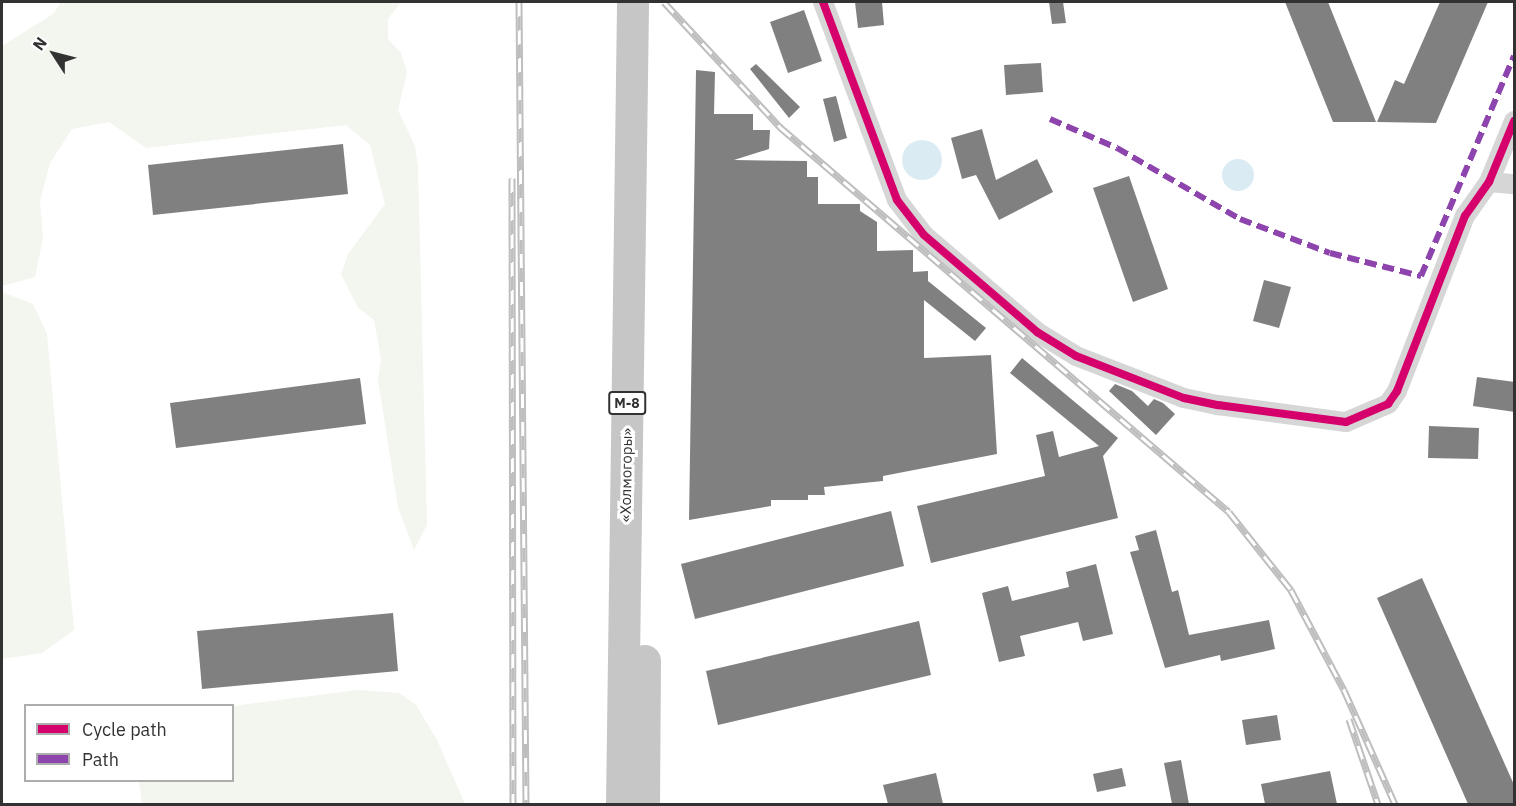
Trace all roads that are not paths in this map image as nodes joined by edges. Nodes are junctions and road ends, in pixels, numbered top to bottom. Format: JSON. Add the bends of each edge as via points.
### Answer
{"nodes":[{"id":1,"x":633,"y":2,"type":"edge"},
{"id":2,"x":652,"y":2,"type":"edge"},
{"id":3,"x":824,"y":2,"type":"edge"},
{"id":4,"x":1515,"y":122,"type":"edge"},
{"id":5,"x":1489,"y":182,"type":"junction"},
{"id":6,"x":1515,"y":184,"type":"edge"},
{"id":7,"x":622,"y":804,"type":"edge"},
{"id":8,"x":644,"y":804,"type":"edge"}],
"edges":[{"from":1,"to":7,"type":"highway","name":"«Холмогоры»","number":"М-8"},
{"from":2,"to":8,"type":"highway","name":"«Холмогоры»","number":"М-8"},
{"from":3,"to":5,"type":"street","via":[[897,200],[924,236],[1037,332],[1076,356],[1184,398],[1346,422],[1388,404],[1397,391],[1465,216]]},
{"from":4,"to":5,"type":"street"},
{"from":5,"to":6,"type":"street"}]}
